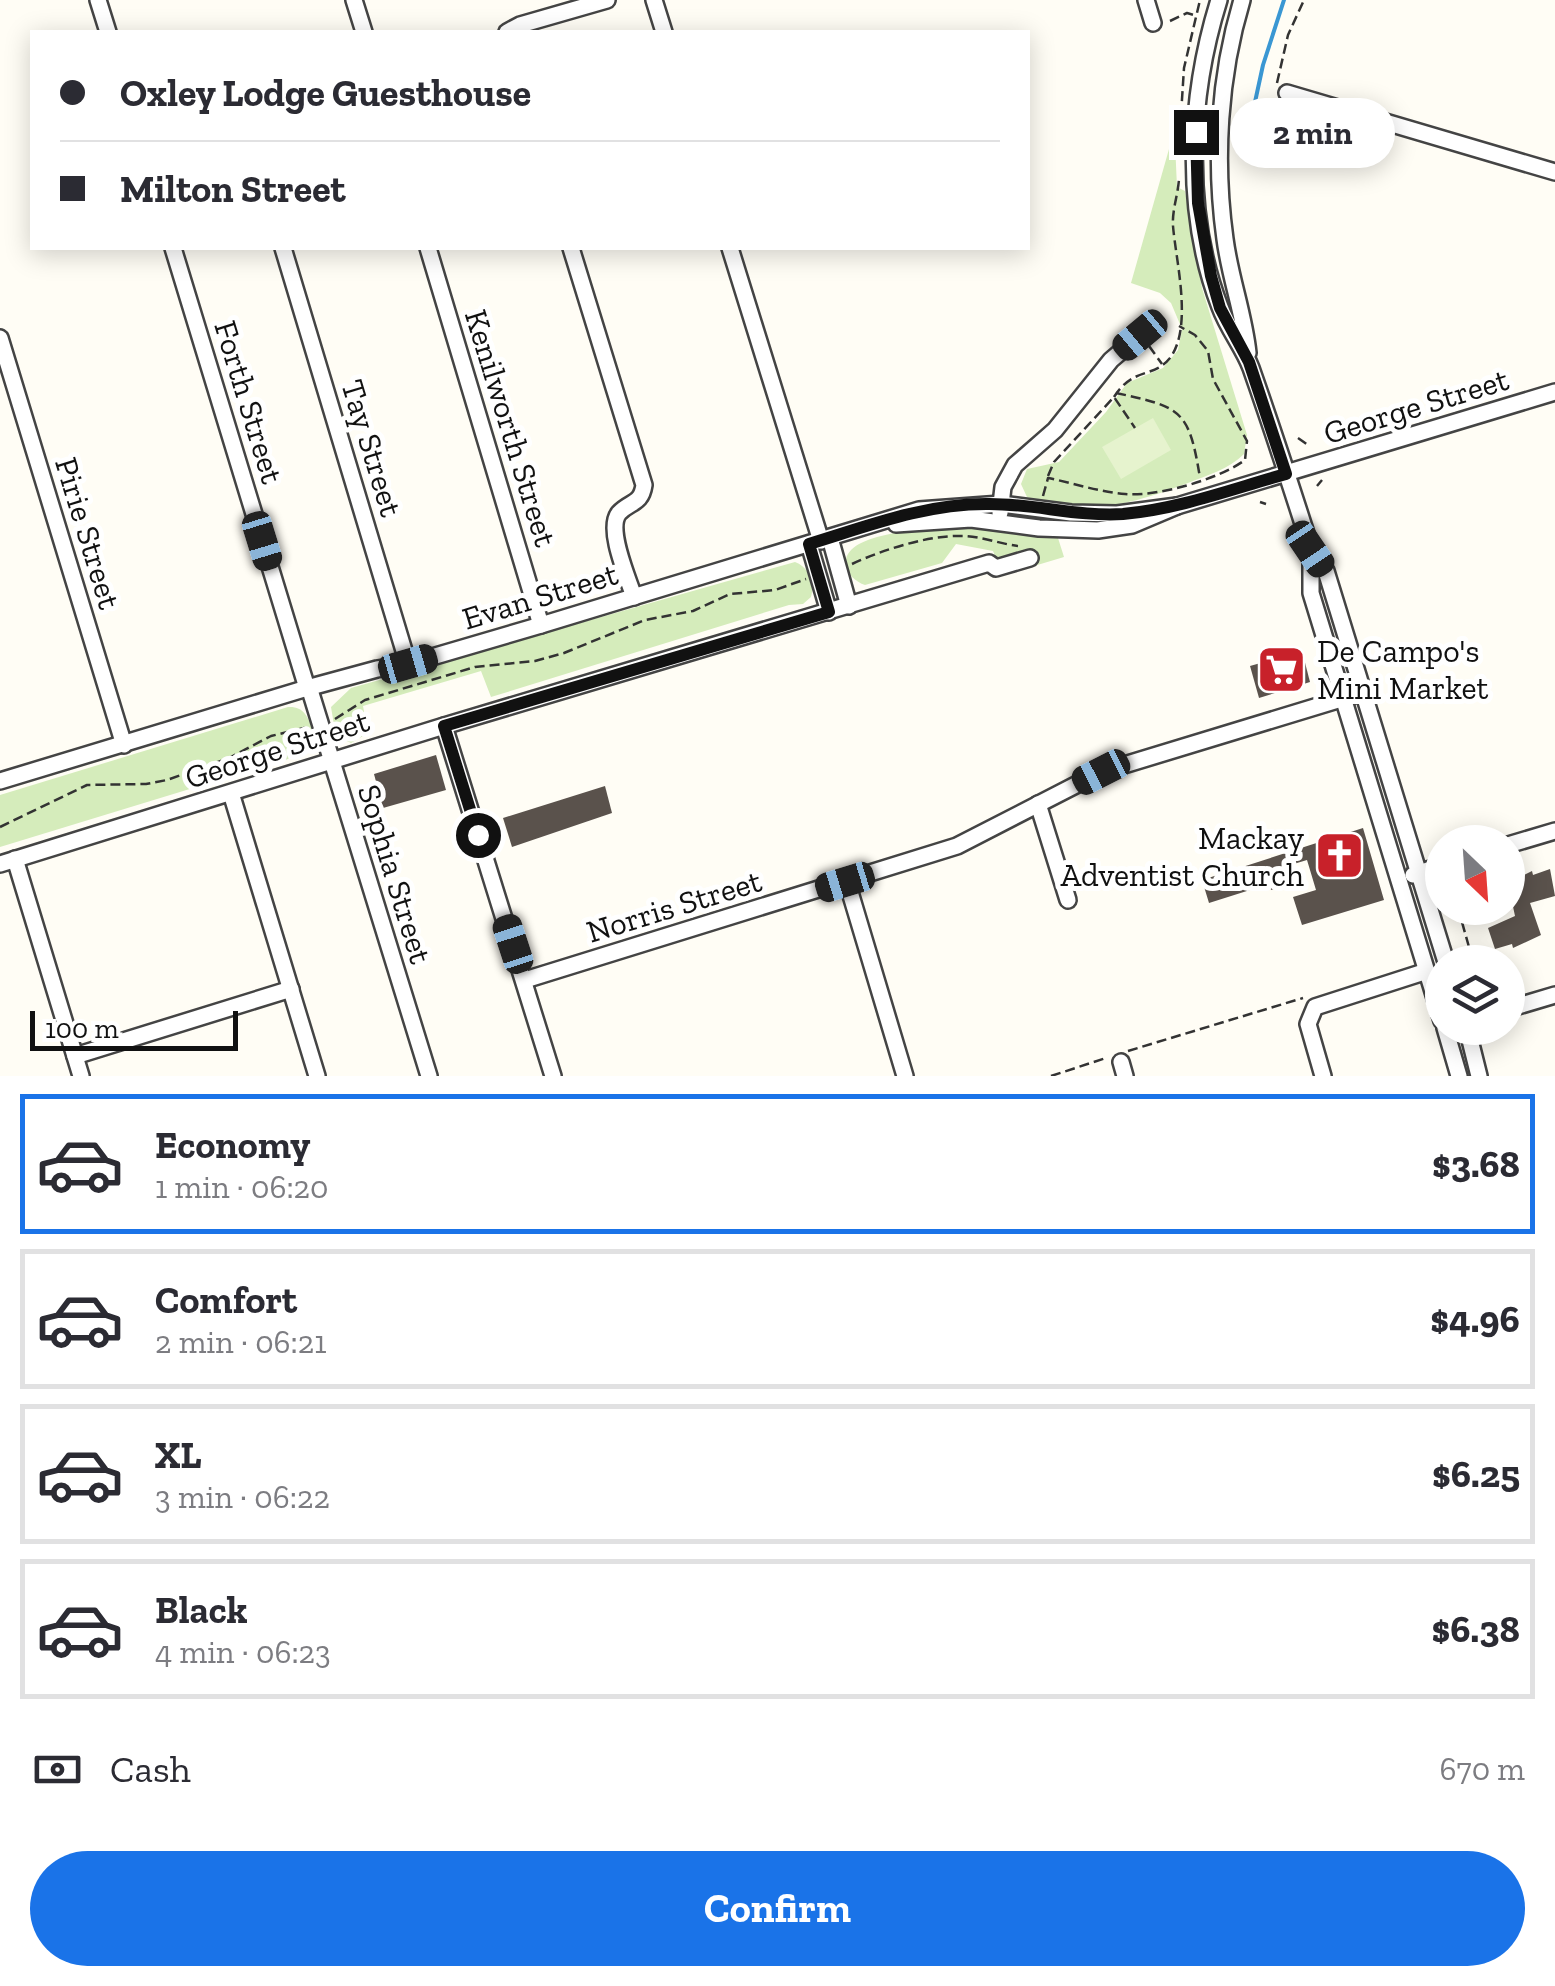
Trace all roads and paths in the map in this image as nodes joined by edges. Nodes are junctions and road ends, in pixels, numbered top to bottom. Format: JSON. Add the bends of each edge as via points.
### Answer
{"nodes":[{"id":1,"x":98,"y":0,"type":"edge"},
{"id":2,"x":354,"y":0,"type":"edge"},
{"id":3,"x":607,"y":0,"type":"edge"},
{"id":4,"x":654,"y":0,"type":"edge"},
{"id":5,"x":1146,"y":0,"type":"edge"},
{"id":6,"x":1200,"y":0,"type":"edge"},
{"id":7,"x":1219,"y":0,"type":"edge"},
{"id":8,"x":1242,"y":0,"type":"edge"},
{"id":9,"x":1304,"y":0,"type":"edge"},
{"id":10,"x":1196,"y":16,"type":"junction"},
{"id":11,"x":1153,"y":24,"type":"joint"},
{"id":12,"x":107,"y":30,"type":"edge"},
{"id":13,"x":363,"y":30,"type":"edge"},
{"id":14,"x":511,"y":30,"type":"edge"},
{"id":15,"x":663,"y":30,"type":"edge"},
{"id":16,"x":1287,"y":93,"type":"dead end"},
{"id":17,"x":1268,"y":108,"type":"dead end"},
{"id":18,"x":1179,"y":160,"type":"dead end"},
{"id":19,"x":1555,"y":172,"type":"edge"},
{"id":20,"x":1180,"y":176,"type":"dead end"},
{"id":21,"x":174,"y":250,"type":"edge"},
{"id":22,"x":284,"y":250,"type":"edge"},
{"id":23,"x":429,"y":250,"type":"edge"},
{"id":24,"x":571,"y":250,"type":"edge"},
{"id":25,"x":731,"y":250,"type":"edge"},
{"id":26,"x":1179,"y":326,"type":"junction"},
{"id":27,"x":1143,"y":333,"type":"joint"},
{"id":28,"x":0,"y":338,"type":"edge"},
{"id":29,"x":1249,"y":362,"type":"junction"},
{"id":30,"x":1163,"y":365,"type":"junction"},
{"id":31,"x":1555,"y":392,"type":"edge"},
{"id":32,"x":1115,"y":395,"type":"junction"},
{"id":33,"x":1135,"y":428,"type":"dead end"},
{"id":34,"x":1298,"y":438,"type":"dead end"},
{"id":35,"x":1308,"y":445,"type":"dead end"},
{"id":36,"x":1286,"y":474,"type":"junction"},
{"id":37,"x":1048,"y":478,"type":"junction"},
{"id":38,"x":1200,"y":480,"type":"junction"},
{"id":39,"x":1322,"y":480,"type":"dead end"},
{"id":40,"x":1317,"y":486,"type":"dead end"},
{"id":41,"x":1260,"y":502,"type":"dead end"},
{"id":42,"x":1001,"y":504,"type":"junction"},
{"id":43,"x":1266,"y":504,"type":"dead end"},
{"id":44,"x":1178,"y":506,"type":"junction"},
{"id":45,"x":1041,"y":510,"type":"junction"},
{"id":46,"x":999,"y":522,"type":"junction"},
{"id":47,"x":866,"y":528,"type":"junction"},
{"id":48,"x":820,"y":541,"type":"junction"},
{"id":49,"x":1310,"y":549,"type":"junction"},
{"id":50,"x":1029,"y":552,"type":"joint"},
{"id":51,"x":838,"y":569,"type":"junction"},
{"id":52,"x":818,"y":576,"type":"junction"},
{"id":53,"x":634,"y":597,"type":"junction"},
{"id":54,"x":849,"y":606,"type":"junction"},
{"id":55,"x":829,"y":612,"type":"junction"},
{"id":56,"x":540,"y":625,"type":"junction"},
{"id":57,"x":408,"y":664,"type":"junction"},
{"id":58,"x":308,"y":687,"type":"junction"},
{"id":59,"x":1364,"y":692,"type":"junction"},
{"id":60,"x":1344,"y":699,"type":"junction"},
{"id":61,"x":320,"y":724,"type":"junction"},
{"id":62,"x":444,"y":726,"type":"junction"},
{"id":63,"x":124,"y":744,"type":"junction"},
{"id":64,"x":331,"y":761,"type":"junction"},
{"id":65,"x":0,"y":781,"type":"edge"},
{"id":66,"x":231,"y":793,"type":"junction"},
{"id":67,"x":1038,"y":804,"type":"junction"},
{"id":68,"x":0,"y":826,"type":"edge"},
{"id":69,"x":1555,"y":831,"type":"edge"},
{"id":70,"x":1525,"y":840,"type":"edge"},
{"id":71,"x":8,"y":862,"type":"edge"},
{"id":72,"x":1425,"y":871,"type":"edge"},
{"id":73,"x":1419,"y":873,"type":"junction"},
{"id":74,"x":1400,"y":879,"type":"junction"},
{"id":75,"x":847,"y":882,"type":"junction"},
{"id":76,"x":1068,"y":900,"type":"dead end"},
{"id":77,"x":1441,"y":945,"type":"edge"},
{"id":78,"x":1425,"y":964,"type":"edge"},
{"id":79,"x":1425,"y":972,"type":"edge"},
{"id":80,"x":525,"y":980,"type":"junction"},
{"id":81,"x":291,"y":989,"type":"junction"},
{"id":82,"x":1555,"y":995,"type":"edge"},
{"id":83,"x":1304,"y":998,"type":"dead end"},
{"id":84,"x":1525,"y":1005,"type":"edge"},
{"id":85,"x":1450,"y":1045,"type":"edge"},
{"id":86,"x":1471,"y":1045,"type":"edge"},
{"id":87,"x":75,"y":1056,"type":"junction"},
{"id":88,"x":81,"y":1076,"type":"edge"},
{"id":89,"x":317,"y":1076,"type":"edge"},
{"id":90,"x":429,"y":1076,"type":"edge"},
{"id":91,"x":553,"y":1076,"type":"edge"},
{"id":92,"x":905,"y":1076,"type":"edge"},
{"id":93,"x":1051,"y":1076,"type":"edge"},
{"id":94,"x":1323,"y":1076,"type":"edge"},
{"id":95,"x":1460,"y":1076,"type":"edge"},
{"id":96,"x":1480,"y":1076,"type":"edge"}],
"edges":[{"from":1,"to":12,"type":"street"},
{"from":2,"to":13,"type":"street"},
{"from":3,"to":14,"type":"street"},
{"from":4,"to":15,"type":"street"},
{"from":5,"to":11,"type":"street"},
{"from":6,"to":10,"type":"path"},
{"from":7,"to":29,"type":"street","via":[[1197,106],[1196,172],[1220,308]]},
{"from":8,"to":29,"type":"street","via":[[1222,108],[1220,201]]},
{"from":9,"to":17,"type":"path"},
{"from":10,"to":11,"type":"path"},
{"from":10,"to":18,"type":"path","via":[[1180,91]]},
{"from":16,"to":19,"type":"street"},
{"from":20,"to":26,"type":"path","via":[[1173,220]]},
{"from":21,"to":58,"type":"street","name":"Forth Street"},
{"from":22,"to":57,"type":"street","name":"Tay Street"},
{"from":23,"to":56,"type":"street","name":"Kenilworth Street"},
{"from":24,"to":53,"type":"street","via":[[644,485],[614,528]]},
{"from":25,"to":48,"type":"street"},
{"from":26,"to":30,"type":"path","via":[[1176,348]]},
{"from":26,"to":38,"type":"path","via":[[1204,345],[1213,380],[1247,441],[1245,460]]},
{"from":27,"to":30,"type":"path"},
{"from":27,"to":42,"type":"street","via":[[1015,465]]},
{"from":28,"to":63,"type":"street","name":"Pirie Street"},
{"from":29,"to":36,"type":"street"},
{"from":30,"to":32,"type":"path","via":[[1132,376]]},
{"from":31,"to":36,"type":"street","name":"George Street"},
{"from":32,"to":33,"type":"path"},
{"from":32,"to":37,"type":"path","via":[[1054,462]]},
{"from":32,"to":38,"type":"path","via":[[1177,412],[1191,432]]},
{"from":34,"to":35,"type":"path"},
{"from":36,"to":44,"type":"street","name":"George Street"},
{"from":36,"to":49,"type":"street"},
{"from":37,"to":38,"type":"path","via":[[1124,494]]},
{"from":37,"to":45,"type":"path"},
{"from":39,"to":40,"type":"path"},
{"from":41,"to":43,"type":"path"},
{"from":42,"to":45,"type":"street","name":"George Street"},
{"from":42,"to":46,"type":"street"},
{"from":42,"to":47,"type":"street","name":"Evan Street","via":[[919,510]]},
{"from":44,"to":45,"type":"street","name":"George Street","via":[[1117,514]]},
{"from":44,"to":46,"type":"street","name":"George Street","via":[[1110,529]]},
{"from":46,"to":47,"type":"street","name":"Evan Street"},
{"from":47,"to":48,"type":"street","name":"Evan Street"},
{"from":48,"to":51,"type":"street"},
{"from":48,"to":52,"type":"street"},
{"from":48,"to":53,"type":"street","name":"Evan Street"},
{"from":49,"to":59,"type":"street","via":[[1326,572]]},
{"from":49,"to":60,"type":"street","via":[[1311,593]]},
{"from":50,"to":51,"type":"path","via":[[943,536]]},
{"from":50,"to":54,"type":"street","name":"George Street","via":[[996,568],[989,563]]},
{"from":51,"to":54,"type":"street"},
{"from":52,"to":55,"type":"street"},
{"from":52,"to":61,"type":"path","via":[[776,590],[730,594],[553,656],[457,672],[365,700]]},
{"from":53,"to":56,"type":"street","name":"Evan Street"},
{"from":54,"to":55,"type":"street","name":"George Street"},
{"from":55,"to":62,"type":"street","name":"George Street"},
{"from":56,"to":57,"type":"street","name":"Evan Street"},
{"from":57,"to":58,"type":"street","name":"Evan Street"},
{"from":58,"to":61,"type":"street","name":"Sophia Street"},
{"from":58,"to":63,"type":"street","name":"Evan Street"},
{"from":59,"to":60,"type":"street","name":"Norris Street"},
{"from":59,"to":73,"type":"street"},
{"from":60,"to":67,"type":"street","name":"Norris Street","via":[[1101,772]]},
{"from":60,"to":74,"type":"street"},
{"from":61,"to":64,"type":"street","name":"Sophia Street"},
{"from":61,"to":68,"type":"path","via":[[271,736],[167,780],[87,785]]},
{"from":62,"to":64,"type":"street","name":"George Street"},
{"from":62,"to":80,"type":"street"},
{"from":63,"to":65,"type":"street","name":"Evan Street"},
{"from":64,"to":66,"type":"street","name":"George Street"},
{"from":64,"to":90,"type":"street","name":"Sophia Street"},
{"from":66,"to":71,"type":"street","name":"George Street"},
{"from":66,"to":81,"type":"street"},
{"from":67,"to":75,"type":"street","name":"Norris Street","via":[[957,846]]},
{"from":67,"to":76,"type":"street"},
{"from":69,"to":70,"type":"street"},
{"from":71,"to":87,"type":"street"},
{"from":72,"to":73,"type":"street"},
{"from":73,"to":74,"type":"street"},
{"from":73,"to":77,"type":"street"},
{"from":74,"to":78,"type":"street"},
{"from":75,"to":80,"type":"street","name":"Norris Street"},
{"from":75,"to":92,"type":"street"},
{"from":79,"to":94,"type":"street","via":[[1320,1004],[1310,1018]]},
{"from":80,"to":91,"type":"street"},
{"from":81,"to":87,"type":"street"},
{"from":81,"to":89,"type":"street"},
{"from":82,"to":84,"type":"street"},
{"from":83,"to":93,"type":"path"},
{"from":85,"to":95,"type":"street"},
{"from":86,"to":96,"type":"street"},
{"from":87,"to":88,"type":"street"}]}
